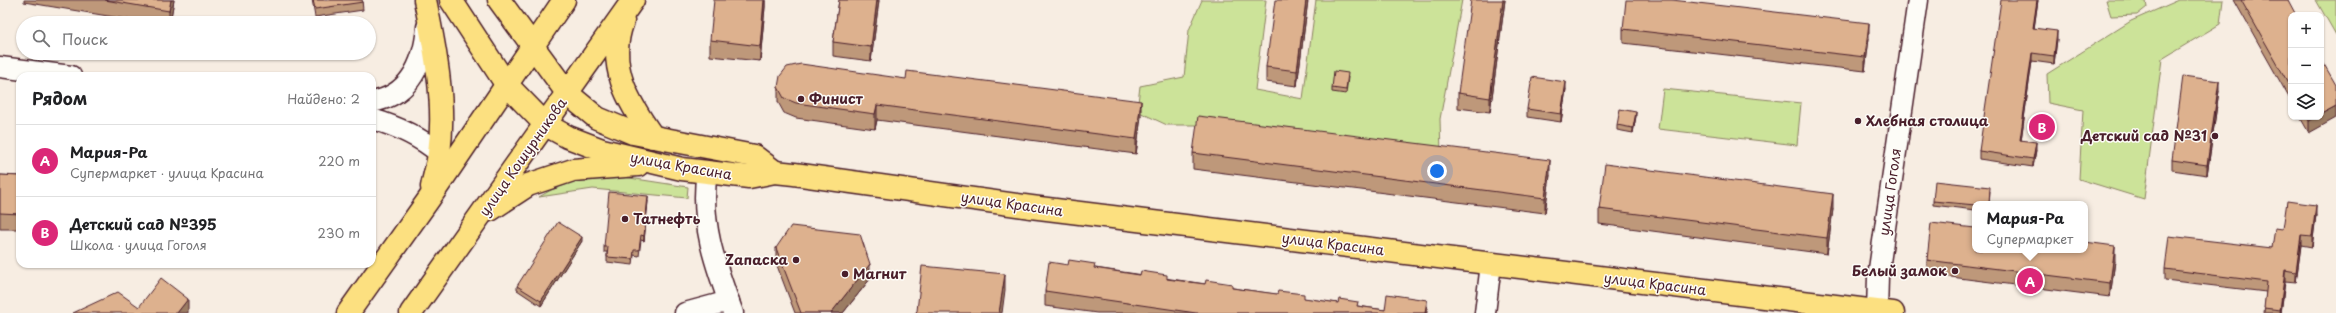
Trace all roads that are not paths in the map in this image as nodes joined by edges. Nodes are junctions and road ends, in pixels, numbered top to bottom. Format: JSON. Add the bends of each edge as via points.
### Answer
{"nodes":[{"id":1,"x":451,"y":0,"type":"edge"},
{"id":2,"x":499,"y":0,"type":"edge"},
{"id":3,"x":564,"y":0,"type":"edge"},
{"id":4,"x":1918,"y":0,"type":"edge"},
{"id":5,"x":632,"y":2,"type":"edge"},
{"id":6,"x":426,"y":8,"type":"edge"},
{"id":7,"x":533,"y":46,"type":"junction"},
{"id":8,"x":0,"y":67,"type":"edge"},
{"id":9,"x":39,"y":72,"type":"edge"},
{"id":10,"x":506,"y":84,"type":"junction"},
{"id":11,"x":568,"y":94,"type":"junction"},
{"id":12,"x":376,"y":102,"type":"edge"},
{"id":13,"x":376,"y":121,"type":"edge"},
{"id":14,"x":546,"y":124,"type":"junction"},
{"id":15,"x":653,"y":137,"type":"junction"},
{"id":16,"x":439,"y":153,"type":"junction"},
{"id":17,"x":656,"y":164,"type":"junction"},
{"id":18,"x":707,"y":172,"type":"junction"},
{"id":19,"x":775,"y":172,"type":"junction"},
{"id":20,"x":429,"y":199,"type":"junction"},
{"id":21,"x":479,"y":218,"type":"junction"},
{"id":22,"x":1491,"y":264,"type":"junction"},
{"id":23,"x":731,"y":307,"type":"edge"},
{"id":24,"x":1882,"y":312,"type":"edge"},
{"id":25,"x":348,"y":313,"type":"edge"},
{"id":26,"x":411,"y":313,"type":"edge"},
{"id":27,"x":685,"y":313,"type":"edge"},
{"id":28,"x":1485,"y":313,"type":"edge"}],
"edges":[{"from":1,"to":10,"type":"main road","name":"улица Красина"},
{"from":2,"to":7,"type":"main road","name":"улица Красина"},
{"from":3,"to":7,"type":"main road"},
{"from":4,"to":24,"type":"street","name":"улица Гоголя","via":[[1878,276]]},
{"from":5,"to":11,"type":"main road","name":"улица Кошурникова"},
{"from":5,"to":15,"type":"main road","via":[[617,37],[619,77],[634,110]]},
{"from":6,"to":12,"type":"street","via":[[425,49],[419,66],[398,91]]},
{"from":6,"to":16,"type":"main road","via":[[437,57]]},
{"from":7,"to":10,"type":"main road"},
{"from":7,"to":11,"type":"main road","name":"улица Красина"},
{"from":8,"to":9,"type":"street"},
{"from":10,"to":14,"type":"main road","name":"улица Красина"},
{"from":10,"to":20,"type":"main road"},
{"from":11,"to":14,"type":"main road","name":"улица Кошурникова"},
{"from":11,"to":15,"type":"main road","name":"улица Красина","via":[[597,118],[634,133]]},
{"from":13,"to":16,"type":"street","via":[[427,143]]},
{"from":14,"to":17,"type":"main road","name":"улица Красина","via":[[568,137],[602,150]]},
{"from":14,"to":21,"type":"main road","name":"улица Кошурникова"},
{"from":15,"to":19,"type":"main road","name":"улица Красина","via":[[742,152],[754,156]]},
{"from":16,"to":20,"type":"main road"},
{"from":17,"to":18,"type":"main road","name":"улица Красина"},
{"from":17,"to":21,"type":"main road","via":[[573,170],[528,186]]},
{"from":18,"to":19,"type":"main road","name":"улица Красина","via":[[749,177]]},
{"from":18,"to":23,"type":"street","via":[[704,188],[712,254]]},
{"from":19,"to":22,"type":"main road","name":"улица Красина","via":[[1030,207]]},
{"from":20,"to":25,"type":"main road"},
{"from":21,"to":26,"type":"main road","name":"улица Кошурникова"},
{"from":22,"to":24,"type":"main road","name":"улица Красина"},
{"from":22,"to":28,"type":"street"},
{"from":23,"to":27,"type":"street"}]}
